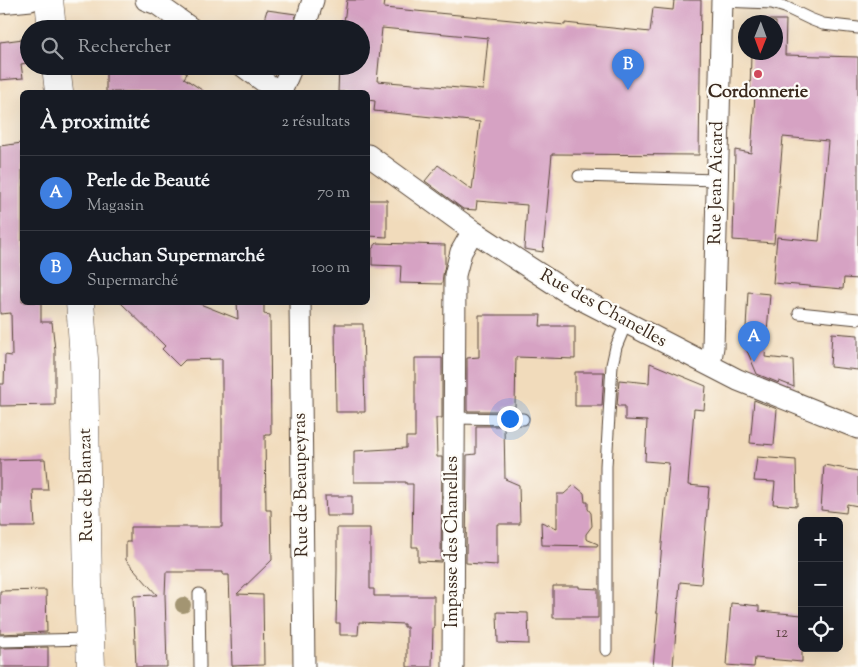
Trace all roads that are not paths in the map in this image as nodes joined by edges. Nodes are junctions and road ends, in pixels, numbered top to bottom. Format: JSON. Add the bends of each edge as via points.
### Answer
{"nodes":[{"id":1,"x":31,"y":0,"type":"edge"},
{"id":2,"x":50,"y":0,"type":"edge"},
{"id":3,"x":146,"y":0,"type":"edge"},
{"id":4,"x":313,"y":0,"type":"edge"},
{"id":5,"x":722,"y":0,"type":"edge"},
{"id":6,"x":0,"y":2,"type":"edge"},
{"id":7,"x":51,"y":20,"type":"edge"},
{"id":8,"x":179,"y":20,"type":"edge"},
{"id":9,"x":307,"y":20,"type":"edge"},
{"id":10,"x":858,"y":28,"type":"edge"},
{"id":11,"x":57,"y":75,"type":"edge"},
{"id":12,"x":256,"y":75,"type":"edge"},
{"id":13,"x":288,"y":75,"type":"edge"},
{"id":14,"x":59,"y":90,"type":"edge"},
{"id":15,"x":277,"y":90,"type":"edge"},
{"id":16,"x":281,"y":90,"type":"edge"},
{"id":17,"x":370,"y":156,"type":"edge"},
{"id":18,"x":579,"y":176,"type":"dead end"},
{"id":19,"x":717,"y":180,"type":"junction"},
{"id":20,"x":473,"y":231,"type":"junction"},
{"id":21,"x":80,"y":305,"type":"edge"},
{"id":22,"x":300,"y":305,"type":"edge"},
{"id":23,"x":799,"y":313,"type":"dead end"},
{"id":24,"x":858,"y":319,"type":"edge"},
{"id":25,"x":626,"y":323,"type":"junction"},
{"id":26,"x":710,"y":365,"type":"junction"},
{"id":27,"x":454,"y":418,"type":"junction"},
{"id":28,"x":523,"y":419,"type":"dead end"},
{"id":29,"x":858,"y":428,"type":"edge"},
{"id":30,"x":199,"y":594,"type":"dead end"},
{"id":31,"x":90,"y":639,"type":"junction"},
{"id":32,"x":0,"y":641,"type":"edge"},
{"id":33,"x":606,"y":650,"type":"dead end"},
{"id":34,"x":91,"y":667,"type":"edge"},
{"id":35,"x":200,"y":667,"type":"edge"},
{"id":36,"x":304,"y":667,"type":"edge"},
{"id":37,"x":453,"y":667,"type":"edge"}],
"edges":[{"from":1,"to":6,"type":"street"},
{"from":2,"to":7,"type":"street"},
{"from":3,"to":8,"type":"street"},
{"from":4,"to":9,"type":"street"},
{"from":5,"to":10,"type":"lane","via":[[772,3],[823,24]]},
{"from":5,"to":19,"type":"street","name":"Rue Jean Aicard"},
{"from":11,"to":14,"type":"street"},
{"from":12,"to":15,"type":"street"},
{"from":13,"to":16,"type":"street"},
{"from":17,"to":20,"type":"street","name":"Rue des Chanelles"},
{"from":18,"to":19,"type":"lane"},
{"from":19,"to":26,"type":"street","name":"Rue Jean Aicard"},
{"from":20,"to":25,"type":"street","name":"Rue des Chanelles","via":[[568,292]]},
{"from":20,"to":27,"type":"street","name":"Impasse des Chanelles","via":[[461,252],[455,275]]},
{"from":21,"to":31,"type":"street","name":"Rue de Blanzat"},
{"from":22,"to":36,"type":"street","name":"Rue de Beaupeyras"},
{"from":23,"to":24,"type":"lane"},
{"from":25,"to":26,"type":"street","name":"Rue des Chanelles"},
{"from":25,"to":33,"type":"lane","via":[[613,355],[611,374],[606,466]]},
{"from":26,"to":29,"type":"street","name":"Rue des Chanelles","via":[[738,380]]},
{"from":27,"to":28,"type":"lane"},
{"from":27,"to":37,"type":"street","name":"Impasse des Chanelles"},
{"from":30,"to":35,"type":"lane"},
{"from":31,"to":32,"type":"lane"},
{"from":31,"to":34,"type":"street","name":"Rue de Blanzat"}]}
